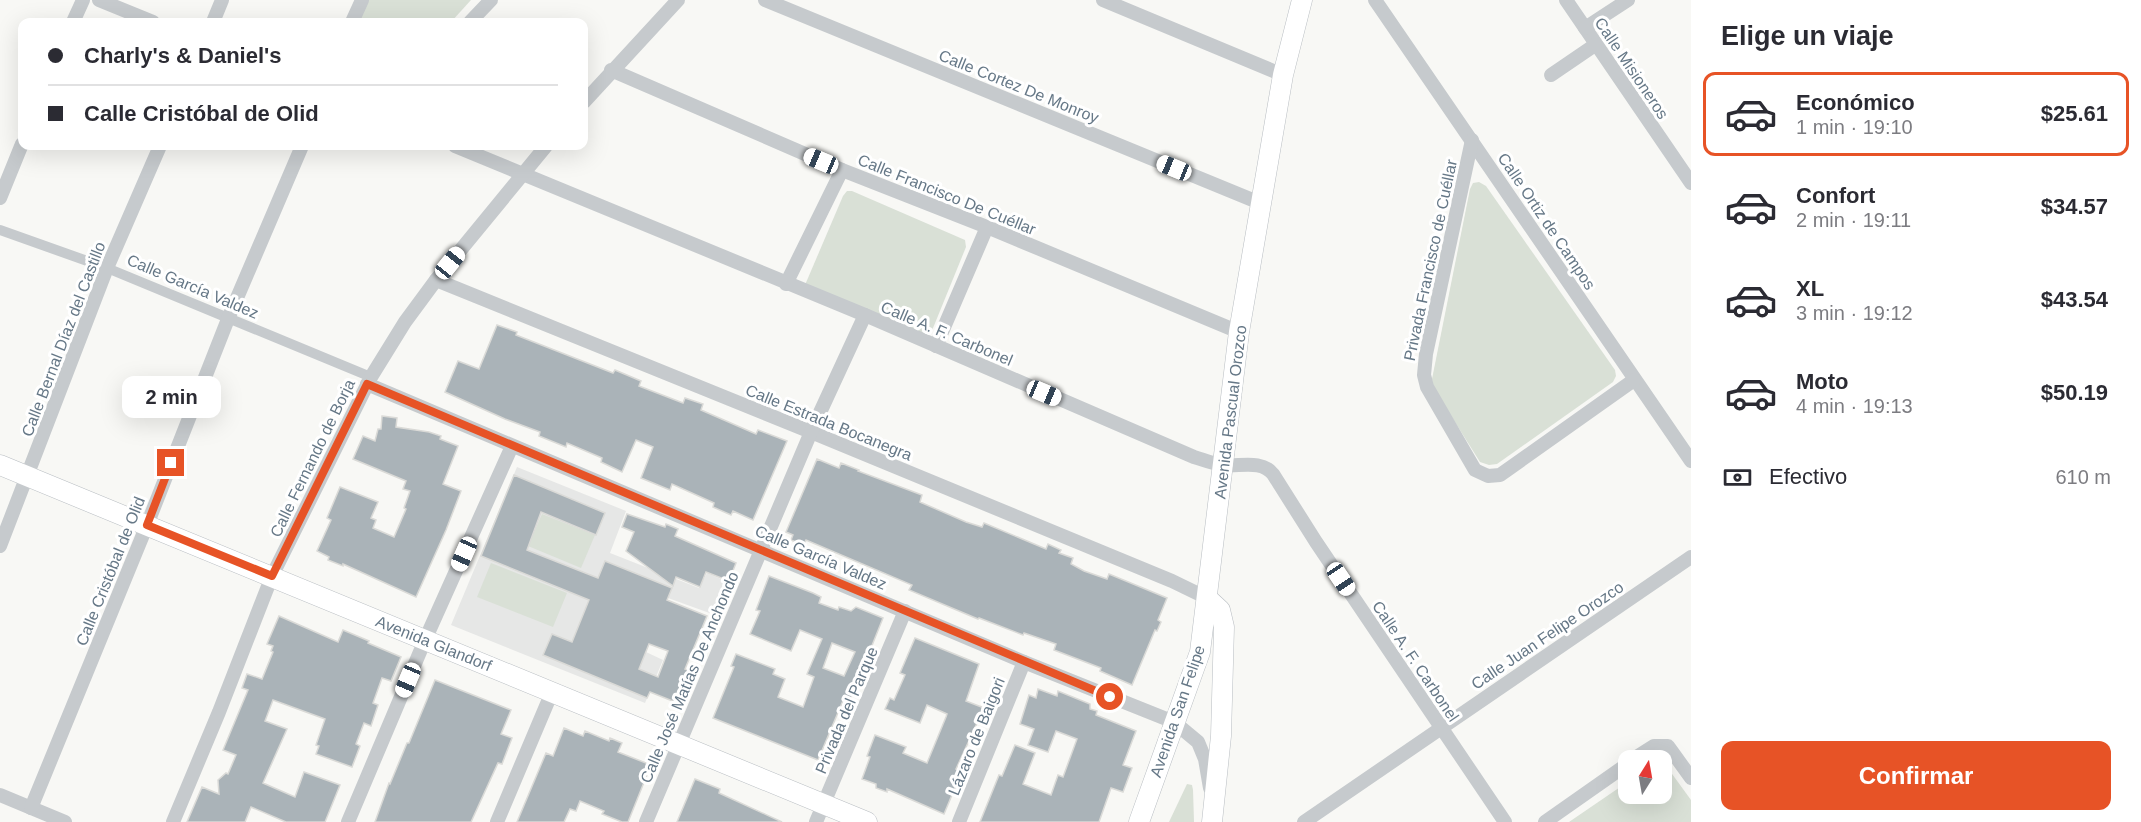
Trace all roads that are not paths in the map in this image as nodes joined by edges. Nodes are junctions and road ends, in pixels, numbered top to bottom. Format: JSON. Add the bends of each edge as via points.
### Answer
{"nodes":[{"id":1,"x":83,"y":0,"type":"edge"},
{"id":2,"x":99,"y":0,"type":"edge"},
{"id":3,"x":222,"y":0,"type":"edge"},
{"id":4,"x":362,"y":0,"type":"edge"},
{"id":5,"x":490,"y":0,"type":"edge"},
{"id":6,"x":678,"y":0,"type":"edge"},
{"id":7,"x":765,"y":0,"type":"edge"},
{"id":8,"x":1103,"y":0,"type":"edge"},
{"id":9,"x":1302,"y":0,"type":"edge"},
{"id":10,"x":1375,"y":0,"type":"edge"},
{"id":11,"x":1566,"y":0,"type":"edge"},
{"id":12,"x":1628,"y":0,"type":"edge"},
{"id":13,"x":75,"y":18,"type":"edge"},
{"id":14,"x":143,"y":18,"type":"edge"},
{"id":15,"x":215,"y":18,"type":"edge"},
{"id":16,"x":354,"y":18,"type":"edge"},
{"id":17,"x":474,"y":18,"type":"edge"},
{"id":18,"x":1585,"y":28,"type":"junction"},
{"id":19,"x":1595,"y":45,"type":"junction"},
{"id":20,"x":611,"y":70,"type":"junction"},
{"id":21,"x":1283,"y":75,"type":"junction"},
{"id":22,"x":1551,"y":75,"type":"dead end"},
{"id":23,"x":588,"y":97,"type":"edge"},
{"id":24,"x":1472,"y":140,"type":"junction"},
{"id":25,"x":20,"y":150,"type":"edge"},
{"id":26,"x":158,"y":150,"type":"edge"},
{"id":27,"x":300,"y":150,"type":"edge"},
{"id":28,"x":465,"y":150,"type":"edge"},
{"id":29,"x":542,"y":150,"type":"edge"},
{"id":30,"x":842,"y":170,"type":"junction"},
{"id":31,"x":521,"y":173,"type":"junction"},
{"id":32,"x":1691,"y":183,"type":"edge"},
{"id":33,"x":0,"y":198,"type":"edge"},
{"id":34,"x":1260,"y":203,"type":"junction"},
{"id":35,"x":987,"y":227,"type":"junction"},
{"id":36,"x":0,"y":230,"type":"edge"},
{"id":37,"x":107,"y":268,"type":"junction"},
{"id":38,"x":436,"y":280,"type":"junction"},
{"id":39,"x":786,"y":284,"type":"junction"},
{"id":40,"x":864,"y":315,"type":"junction"},
{"id":41,"x":228,"y":318,"type":"junction"},
{"id":42,"x":1239,"y":332,"type":"junction"},
{"id":43,"x":936,"y":346,"type":"junction"},
{"id":44,"x":1634,"y":380,"type":"junction"},
{"id":45,"x":369,"y":381,"type":"junction"},
{"id":46,"x":811,"y":432,"type":"junction"},
{"id":47,"x":512,"y":446,"type":"junction"},
{"id":48,"x":1691,"y":461,"type":"edge"},
{"id":49,"x":0,"y":465,"type":"edge"},
{"id":50,"x":1224,"y":465,"type":"junction"},
{"id":51,"x":28,"y":476,"type":"junction"},
{"id":52,"x":147,"y":525,"type":"junction"},
{"id":53,"x":0,"y":546,"type":"edge"},
{"id":54,"x":761,"y":550,"type":"junction"},
{"id":55,"x":1691,"y":557,"type":"edge"},
{"id":56,"x":272,"y":576,"type":"junction"},
{"id":57,"x":1207,"y":598,"type":"junction"},
{"id":58,"x":905,"y":611,"type":"junction"},
{"id":59,"x":425,"y":640,"type":"junction"},
{"id":60,"x":1024,"y":662,"type":"junction"},
{"id":61,"x":552,"y":692,"type":"junction"},
{"id":62,"x":1174,"y":722,"type":"junction"},
{"id":63,"x":1440,"y":727,"type":"junction"},
{"id":64,"x":678,"y":743,"type":"junction"},
{"id":65,"x":1646,"y":750,"type":"edge"},
{"id":66,"x":1618,"y":770,"type":"edge"},
{"id":67,"x":1691,"y":778,"type":"edge"},
{"id":68,"x":0,"y":795,"type":"edge"},
{"id":69,"x":31,"y":808,"type":"junction"},
{"id":70,"x":820,"y":813,"type":"edge"},
{"id":71,"x":1213,"y":813,"type":"edge"},
{"id":72,"x":64,"y":822,"type":"edge"},
{"id":73,"x":173,"y":822,"type":"edge"},
{"id":74,"x":348,"y":822,"type":"edge"},
{"id":75,"x":497,"y":822,"type":"edge"},
{"id":76,"x":646,"y":822,"type":"edge"},
{"id":77,"x":867,"y":822,"type":"edge"},
{"id":78,"x":959,"y":822,"type":"edge"},
{"id":79,"x":1139,"y":822,"type":"edge"},
{"id":80,"x":1304,"y":822,"type":"edge"},
{"id":81,"x":1505,"y":822,"type":"edge"},
{"id":82,"x":1545,"y":822,"type":"edge"}],
"edges":[{"from":1,"to":13,"type":"street"},
{"from":2,"to":14,"type":"street"},
{"from":3,"to":15,"type":"street"},
{"from":4,"to":16,"type":"street"},
{"from":5,"to":17,"type":"street"},
{"from":6,"to":20,"type":"street"},
{"from":7,"to":34,"type":"street","name":"Calle Cortez De Monroy"},
{"from":8,"to":21,"type":"street"},
{"from":9,"to":21,"type":"main road","name":"Avenida Pascual Orozco"},
{"from":10,"to":24,"type":"street","name":"Calle Ortiz de Campos"},
{"from":11,"to":18,"type":"street","name":"Calle Misioneros"},
{"from":12,"to":18,"type":"street"},
{"from":18,"to":19,"type":"street","name":"Calle Misioneros"},
{"from":19,"to":22,"type":"street"},
{"from":19,"to":32,"type":"street","name":"Calle Misioneros"},
{"from":20,"to":23,"type":"street"},
{"from":20,"to":30,"type":"street","name":"Calle Francisco De Cuéllar"},
{"from":21,"to":34,"type":"main road","name":"Avenida Pascual Orozco"},
{"from":24,"to":44,"type":"street","name":"Calle Ortiz de Campos"},
{"from":24,"to":44,"type":"street","name":"Privada Francisco de Cuéllar","via":[[1424,375],[1427,387],[1475,470],[1488,477],[1500,475]]},
{"from":25,"to":33,"type":"street"},
{"from":26,"to":37,"type":"street","name":"Calle Bernal Díaz del Castillo"},
{"from":27,"to":41,"type":"street","name":"Calle Cristóbal de Olid"},
{"from":28,"to":31,"type":"street","name":"Calle A. F. Carbonel"},
{"from":29,"to":31,"type":"street","name":"Calle Fernando de Borja"},
{"from":30,"to":35,"type":"street","name":"Calle Francisco De Cuéllar"},
{"from":30,"to":39,"type":"street"},
{"from":31,"to":38,"type":"street","name":"Calle Fernando de Borja"},
{"from":31,"to":39,"type":"street","name":"Calle A. F. Carbonel"},
{"from":34,"to":42,"type":"main road","name":"Avenida Pascual Orozco"},
{"from":35,"to":42,"type":"street","name":"Calle Francisco De Cuéllar"},
{"from":35,"to":43,"type":"street"},
{"from":36,"to":37,"type":"street","name":"Calle García Valdez"},
{"from":37,"to":41,"type":"street","name":"Calle García Valdez"},
{"from":37,"to":51,"type":"street","name":"Calle Bernal Díaz del Castillo"},
{"from":38,"to":45,"type":"street","name":"Calle Fernando de Borja"},
{"from":38,"to":46,"type":"street","name":"Calle Estrada Bocanegra"},
{"from":39,"to":40,"type":"street","name":"Calle A. F. Carbonel"},
{"from":40,"to":43,"type":"street","name":"Calle A. F. Carbonel"},
{"from":40,"to":46,"type":"street","name":"Calle José Matías De Anchondo"},
{"from":41,"to":45,"type":"street","name":"Calle García Valdez"},
{"from":41,"to":52,"type":"street","name":"Calle Cristóbal de Olid"},
{"from":42,"to":50,"type":"main road","name":"Avenida Pascual Orozco"},
{"from":43,"to":50,"type":"street","name":"Calle A. F. Carbonel","via":[[1194,457]]},
{"from":44,"to":48,"type":"street","name":"Calle Ortiz de Campos"},
{"from":45,"to":47,"type":"street","name":"Calle García Valdez"},
{"from":45,"to":56,"type":"street","name":"Calle Fernando de Borja"},
{"from":46,"to":54,"type":"street","name":"Calle José Matías De Anchondo"},
{"from":46,"to":57,"type":"street","name":"Calle Estrada Bocanegra"},
{"from":47,"to":54,"type":"street","name":"Calle García Valdez"},
{"from":47,"to":59,"type":"street"},
{"from":49,"to":51,"type":"main road","name":"Avenida Glandorf"},
{"from":50,"to":57,"type":"main road","name":"Avenida Pascual Orozco"},
{"from":50,"to":63,"type":"street","name":"Calle A. F. Carbonel","via":[[1260,465],[1273,474]]},
{"from":51,"to":52,"type":"main road","name":"Avenida Glandorf"},
{"from":51,"to":53,"type":"street","name":"Calle Bernal Díaz del Castillo"},
{"from":52,"to":56,"type":"main road","name":"Avenida Glandorf"},
{"from":52,"to":69,"type":"street","name":"Calle Cristóbal de Olid"},
{"from":54,"to":58,"type":"street","name":"Calle García Valdez"},
{"from":54,"to":64,"type":"street","name":"Calle José Matías De Anchondo"},
{"from":55,"to":63,"type":"street","name":"Calle Juan Felipe Orozco"},
{"from":56,"to":59,"type":"main road","name":"Avenida Glandorf"},
{"from":56,"to":73,"type":"street","name":"Calle Fernando de Borja"},
{"from":57,"to":62,"type":"main road","name":"Avenida San Felipe","via":[[1200,652]]},
{"from":57,"to":71,"type":"main road","via":[[1220,610],[1224,627],[1221,736]]},
{"from":58,"to":60,"type":"street","name":"Calle García Valdez"},
{"from":58,"to":70,"type":"street","name":"Privada del Parque"},
{"from":59,"to":61,"type":"main road","name":"Avenida Glandorf"},
{"from":59,"to":74,"type":"street"},
{"from":60,"to":62,"type":"street","name":"Calle García Valdez"},
{"from":60,"to":78,"type":"street","name":"Lázaro de Baigori"},
{"from":61,"to":64,"type":"main road","name":"Avenida Glandorf"},
{"from":61,"to":75,"type":"street"},
{"from":62,"to":71,"type":"street","name":"Calle García Valdez","via":[[1203,751]]},
{"from":62,"to":79,"type":"main road","name":"Avenida San Felipe"},
{"from":63,"to":80,"type":"street","name":"Calle Juan Felipe Orozco"},
{"from":63,"to":81,"type":"street","name":"Calle A. F. Carbonel"},
{"from":64,"to":70,"type":"main road","name":"Avenida Glandorf"},
{"from":64,"to":76,"type":"street","name":"Calle José Matías De Anchondo"},
{"from":65,"to":67,"type":"street","via":[[1668,746]]},
{"from":66,"to":82,"type":"street"},
{"from":68,"to":69,"type":"street"},
{"from":69,"to":72,"type":"street"},
{"from":70,"to":77,"type":"main road","name":"Avenida Glandorf"}]}
